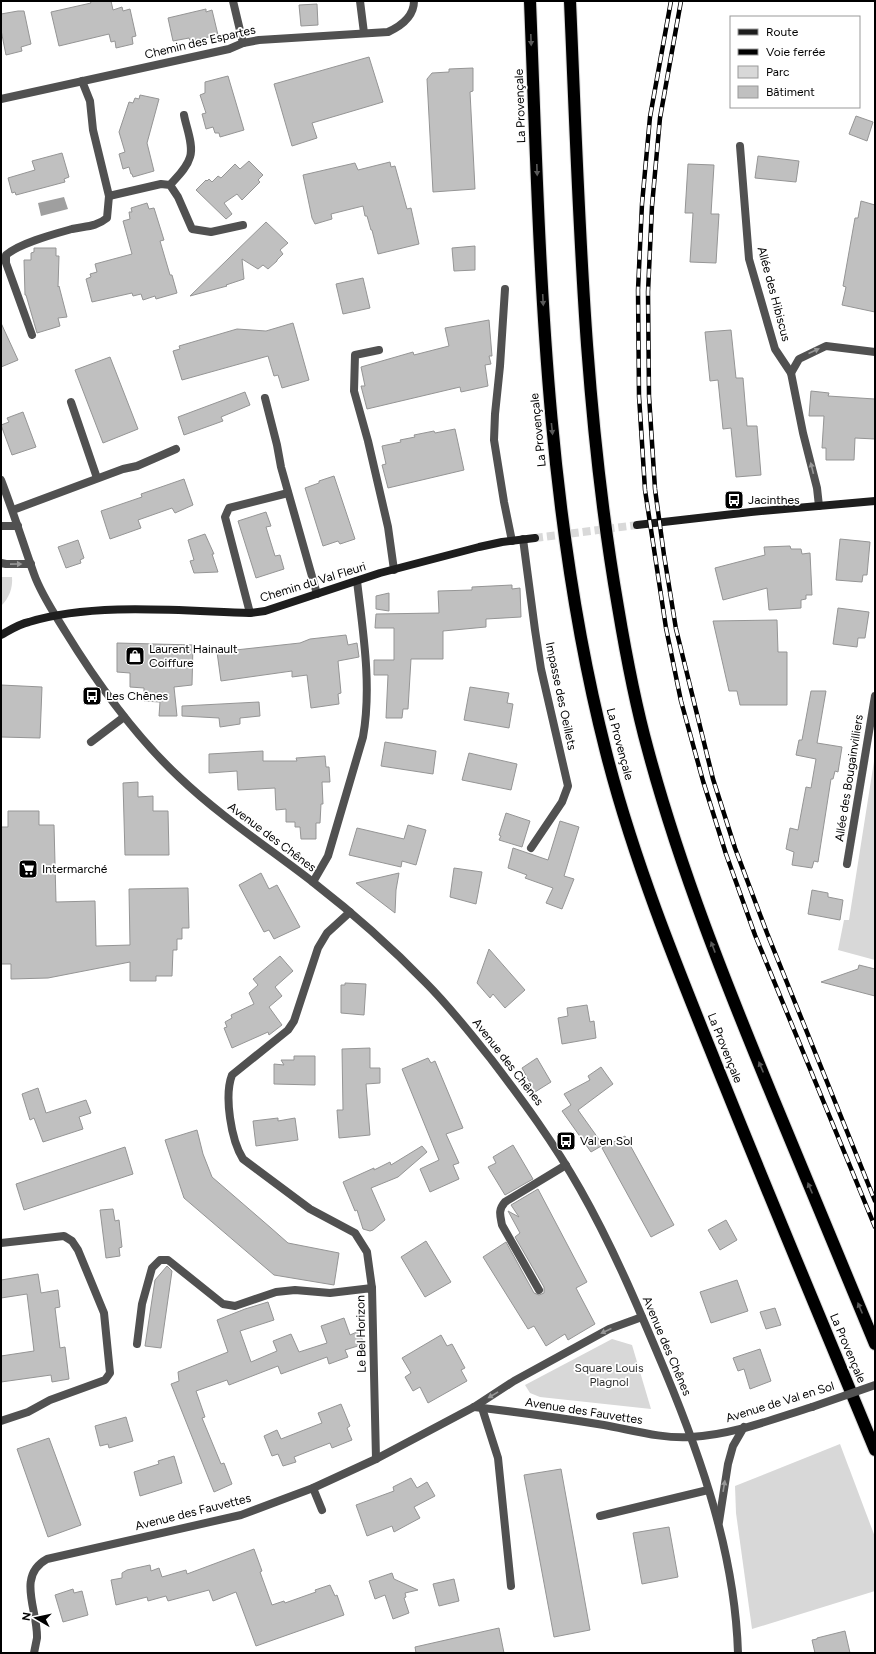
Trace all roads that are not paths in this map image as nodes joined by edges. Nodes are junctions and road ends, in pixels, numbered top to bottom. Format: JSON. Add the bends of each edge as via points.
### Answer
{"nodes":[{"id":1,"x":233,"y":1,"type":"edge"},
{"id":2,"x":360,"y":1,"type":"edge"},
{"id":3,"x":414,"y":1,"type":"edge"},
{"id":4,"x":530,"y":1,"type":"edge"},
{"id":5,"x":570,"y":1,"type":"edge"},
{"id":6,"x":364,"y":33,"type":"junction"},
{"id":7,"x":243,"y":43,"type":"junction"},
{"id":8,"x":82,"y":81,"type":"junction"},
{"id":9,"x":1,"y":99,"type":"edge"},
{"id":10,"x":184,"y":114,"type":"dead end"},
{"id":11,"x":740,"y":146,"type":"dead end"},
{"id":12,"x":170,"y":186,"type":"junction"},
{"id":13,"x":109,"y":196,"type":"junction"},
{"id":14,"x":243,"y":225,"type":"dead end"},
{"id":15,"x":504,"y":289,"type":"dead end"},
{"id":16,"x":32,"y":335,"type":"dead end"},
{"id":17,"x":379,"y":350,"type":"dead end"},
{"id":18,"x":875,"y":352,"type":"edge"},
{"id":19,"x":791,"y":373,"type":"junction"},
{"id":20,"x":265,"y":398,"type":"dead end"},
{"id":21,"x":71,"y":402,"type":"dead end"},
{"id":22,"x":176,"y":449,"type":"dead end"},
{"id":23,"x":97,"y":478,"type":"junction"},
{"id":24,"x":1,"y":480,"type":"edge"},
{"id":25,"x":288,"y":493,"type":"junction"},
{"id":26,"x":875,"y":501,"type":"edge"},
{"id":27,"x":819,"y":506,"type":"junction"},
{"id":28,"x":13,"y":510,"type":"junction"},
{"id":29,"x":637,"y":525,"type":"tunnel mouth"},
{"id":30,"x":1,"y":526,"type":"edge"},
{"id":31,"x":18,"y":526,"type":"junction"},
{"id":32,"x":535,"y":538,"type":"tunnel mouth"},
{"id":33,"x":523,"y":539,"type":"junction"},
{"id":34,"x":512,"y":541,"type":"junction"},
{"id":35,"x":1,"y":563,"type":"edge"},
{"id":36,"x":31,"y":564,"type":"junction"},
{"id":37,"x":394,"y":570,"type":"junction"},
{"id":38,"x":357,"y":581,"type":"junction"},
{"id":39,"x":316,"y":594,"type":"junction"},
{"id":40,"x":250,"y":613,"type":"junction"},
{"id":41,"x":55,"y":615,"type":"junction"},
{"id":42,"x":1,"y":635,"type":"edge"},
{"id":43,"x":875,"y":696,"type":"edge"},
{"id":44,"x":124,"y":717,"type":"junction"},
{"id":45,"x":91,"y":742,"type":"dead end"},
{"id":46,"x":531,"y":848,"type":"dead end"},
{"id":47,"x":847,"y":864,"type":"dead end"},
{"id":48,"x":313,"y":882,"type":"junction"},
{"id":49,"x":350,"y":912,"type":"junction"},
{"id":50,"x":566,"y":1165,"type":"junction"},
{"id":51,"x":1,"y":1243,"type":"edge"},
{"id":52,"x":372,"y":1288,"type":"junction"},
{"id":53,"x":539,"y":1290,"type":"dead end"},
{"id":54,"x":642,"y":1317,"type":"junction"},
{"id":55,"x":137,"y":1344,"type":"dead end"},
{"id":56,"x":875,"y":1344,"type":"edge"},
{"id":57,"x":875,"y":1385,"type":"edge"},
{"id":58,"x":478,"y":1407,"type":"junction"},
{"id":59,"x":1,"y":1421,"type":"edge"},
{"id":60,"x":744,"y":1427,"type":"junction"},
{"id":61,"x":690,"y":1437,"type":"junction"},
{"id":62,"x":875,"y":1450,"type":"edge"},
{"id":63,"x":376,"y":1459,"type":"junction"},
{"id":64,"x":313,"y":1488,"type":"junction"},
{"id":65,"x":708,"y":1490,"type":"junction"},
{"id":66,"x":322,"y":1510,"type":"dead end"},
{"id":67,"x":600,"y":1516,"type":"dead end"},
{"id":68,"x":719,"y":1524,"type":"junction"},
{"id":69,"x":511,"y":1586,"type":"dead end"},
{"id":70,"x":34,"y":1653,"type":"edge"},
{"id":71,"x":738,"y":1653,"type":"edge"}],
"edges":[{"from":1,"to":7,"type":"street"},
{"from":2,"to":6,"type":"street"},
{"from":3,"to":6,"type":"street","name":"Chemin des Espartes","via":[[414,8],[402,25],[388,32]]},
{"from":4,"to":62,"type":"highway","name":"La Provençale","one_way":true,"via":[[549,400],[570,577],[606,754],[657,911],[706,1038]]},
{"from":56,"to":5,"type":"highway","name":"La Provençale","one_way":true,"via":[[740,1017],[698,906],[647,748],[629,670],[611,567],[590,391],[583,300]]},
{"from":6,"to":7,"type":"street","name":"Chemin des Espartes"},
{"from":7,"to":8,"type":"street","name":"Chemin des Espartes"},
{"from":8,"to":9,"type":"street","name":"Chemin des Espartes"},
{"from":8,"to":13,"type":"street","via":[[90,101],[92,130]]},
{"from":10,"to":12,"type":"street","via":[[191,149],[190,158]]},
{"from":11,"to":19,"type":"street","name":"Allée des Hibiscus","via":[[749,259],[776,349]]},
{"from":12,"to":13,"type":"street","via":[[162,184]]},
{"from":12,"to":14,"type":"street","via":[[178,196],[192,229],[211,232]]},
{"from":13,"to":16,"type":"street","via":[[107,218],[99,224],[14,248],[6,255],[6,262]]},
{"from":15,"to":34,"type":"street","via":[[494,440]]},
{"from":17,"to":37,"type":"street","via":[[355,355],[354,391],[388,527]]},
{"from":19,"to":18,"type":"street","one_way":true,"via":[[799,359],[826,346]]},
{"from":27,"to":19,"type":"street","name":"Allée des Hibiscus","one_way":true},
{"from":20,"to":25,"type":"street"},
{"from":21,"to":23,"type":"street"},
{"from":22,"to":23,"type":"street","via":[[137,466]]},
{"from":23,"to":28,"type":"street"},
{"from":24,"to":28,"type":"street","name":"Avenue des Chênes"},
{"from":25,"to":39,"type":"street"},
{"from":25,"to":40,"type":"street","via":[[229,508],[225,517]]},
{"from":26,"to":27,"type":"street"},
{"from":27,"to":29,"type":"street"},
{"from":28,"to":31,"type":"street","name":"Avenue des Chênes"},
{"from":30,"to":31,"type":"street"},
{"from":31,"to":36,"type":"street","name":"Avenue des Chênes"},
{"from":32,"to":33,"type":"street","name":"Chemin du Val Fleuri"},
{"from":33,"to":34,"type":"street","name":"Chemin du Val Fleuri"},
{"from":33,"to":46,"type":"street","name":"Impasse des Oeillets","via":[[541,669],[568,786],[562,802]]},
{"from":34,"to":37,"type":"street","name":"Chemin du Val Fleuri","via":[[479,547]]},
{"from":35,"to":36,"type":"street","one_way":true},
{"from":36,"to":41,"type":"street","name":"Avenue des Chênes","via":[[34,576]]},
{"from":37,"to":38,"type":"street","name":"Chemin du Val Fleuri"},
{"from":38,"to":39,"type":"street","name":"Chemin du Val Fleuri"},
{"from":38,"to":48,"type":"street","via":[[367,698],[366,718],[363,737],[328,856]]},
{"from":39,"to":40,"type":"street","name":"Chemin du Val Fleuri","via":[[276,608]]},
{"from":40,"to":41,"type":"street","name":"Chemin du Val Fleuri","via":[[143,610]]},
{"from":41,"to":42,"type":"street","name":"Chemin du Val Fleuri","via":[[27,622]]},
{"from":41,"to":44,"type":"street","name":"Avenue des Chênes"},
{"from":43,"to":47,"type":"street","name":"Allée des Bougainvilliers"},
{"from":44,"to":45,"type":"street"},
{"from":44,"to":48,"type":"street","name":"Avenue des Chênes","via":[[178,777],[237,827]]},
{"from":48,"to":49,"type":"street","name":"Avenue des Chênes"},
{"from":49,"to":50,"type":"street","name":"Avenue des Chênes","via":[[383,940],[455,1015],[532,1112]]},
{"from":49,"to":52,"type":"street","via":[[327,933],[318,948],[294,1021],[288,1030],[232,1075],[228,1085],[228,1111],[243,1159],[310,1209],[355,1233],[367,1252]]},
{"from":50,"to":53,"type":"street","via":[[505,1202],[500,1208],[502,1225]]},
{"from":50,"to":54,"type":"street","name":"Avenue des Chênes","via":[[607,1239]]},
{"from":51,"to":59,"type":"street","via":[[64,1236],[72,1241],[104,1313],[110,1373],[105,1380]]},
{"from":52,"to":55,"type":"street","name":"Le Bel Horizon","via":[[330,1293],[295,1290],[276,1292],[235,1306],[223,1304],[168,1260],[160,1260],[152,1268],[142,1304]]},
{"from":52,"to":63,"type":"street","name":"Le Bel Horizon"},
{"from":54,"to":58,"type":"street","name":"Avenue des Fauvettes","one_way":true,"via":[[602,1333],[514,1381]]},
{"from":54,"to":61,"type":"street","name":"Avenue des Chênes"},
{"from":57,"to":60,"type":"street","name":"Avenue de Val en Sol","bridge":true},
{"from":58,"to":61,"type":"street","name":"Avenue des Fauvettes","via":[[667,1436]]},
{"from":58,"to":63,"type":"street","name":"Avenue des Fauvettes"},
{"from":58,"to":69,"type":"street","via":[[498,1458]]},
{"from":60,"to":61,"type":"street","name":"Avenue de Val en Sol"},
{"from":68,"to":60,"type":"street","one_way":true,"via":[[728,1464]]},
{"from":61,"to":65,"type":"street","name":"Avenue des Chênes"},
{"from":63,"to":64,"type":"street","name":"Avenue des Fauvettes"},
{"from":64,"to":66,"type":"street"},
{"from":64,"to":70,"type":"street","name":"Avenue des Fauvettes","via":[[242,1515],[47,1559],[32,1573],[30,1586],[37,1638]]},
{"from":65,"to":67,"type":"street"},
{"from":65,"to":68,"type":"street","name":"Avenue des Chênes"},
{"from":68,"to":71,"type":"street","name":"Avenue des Chênes","via":[[734,1600]]}]}
